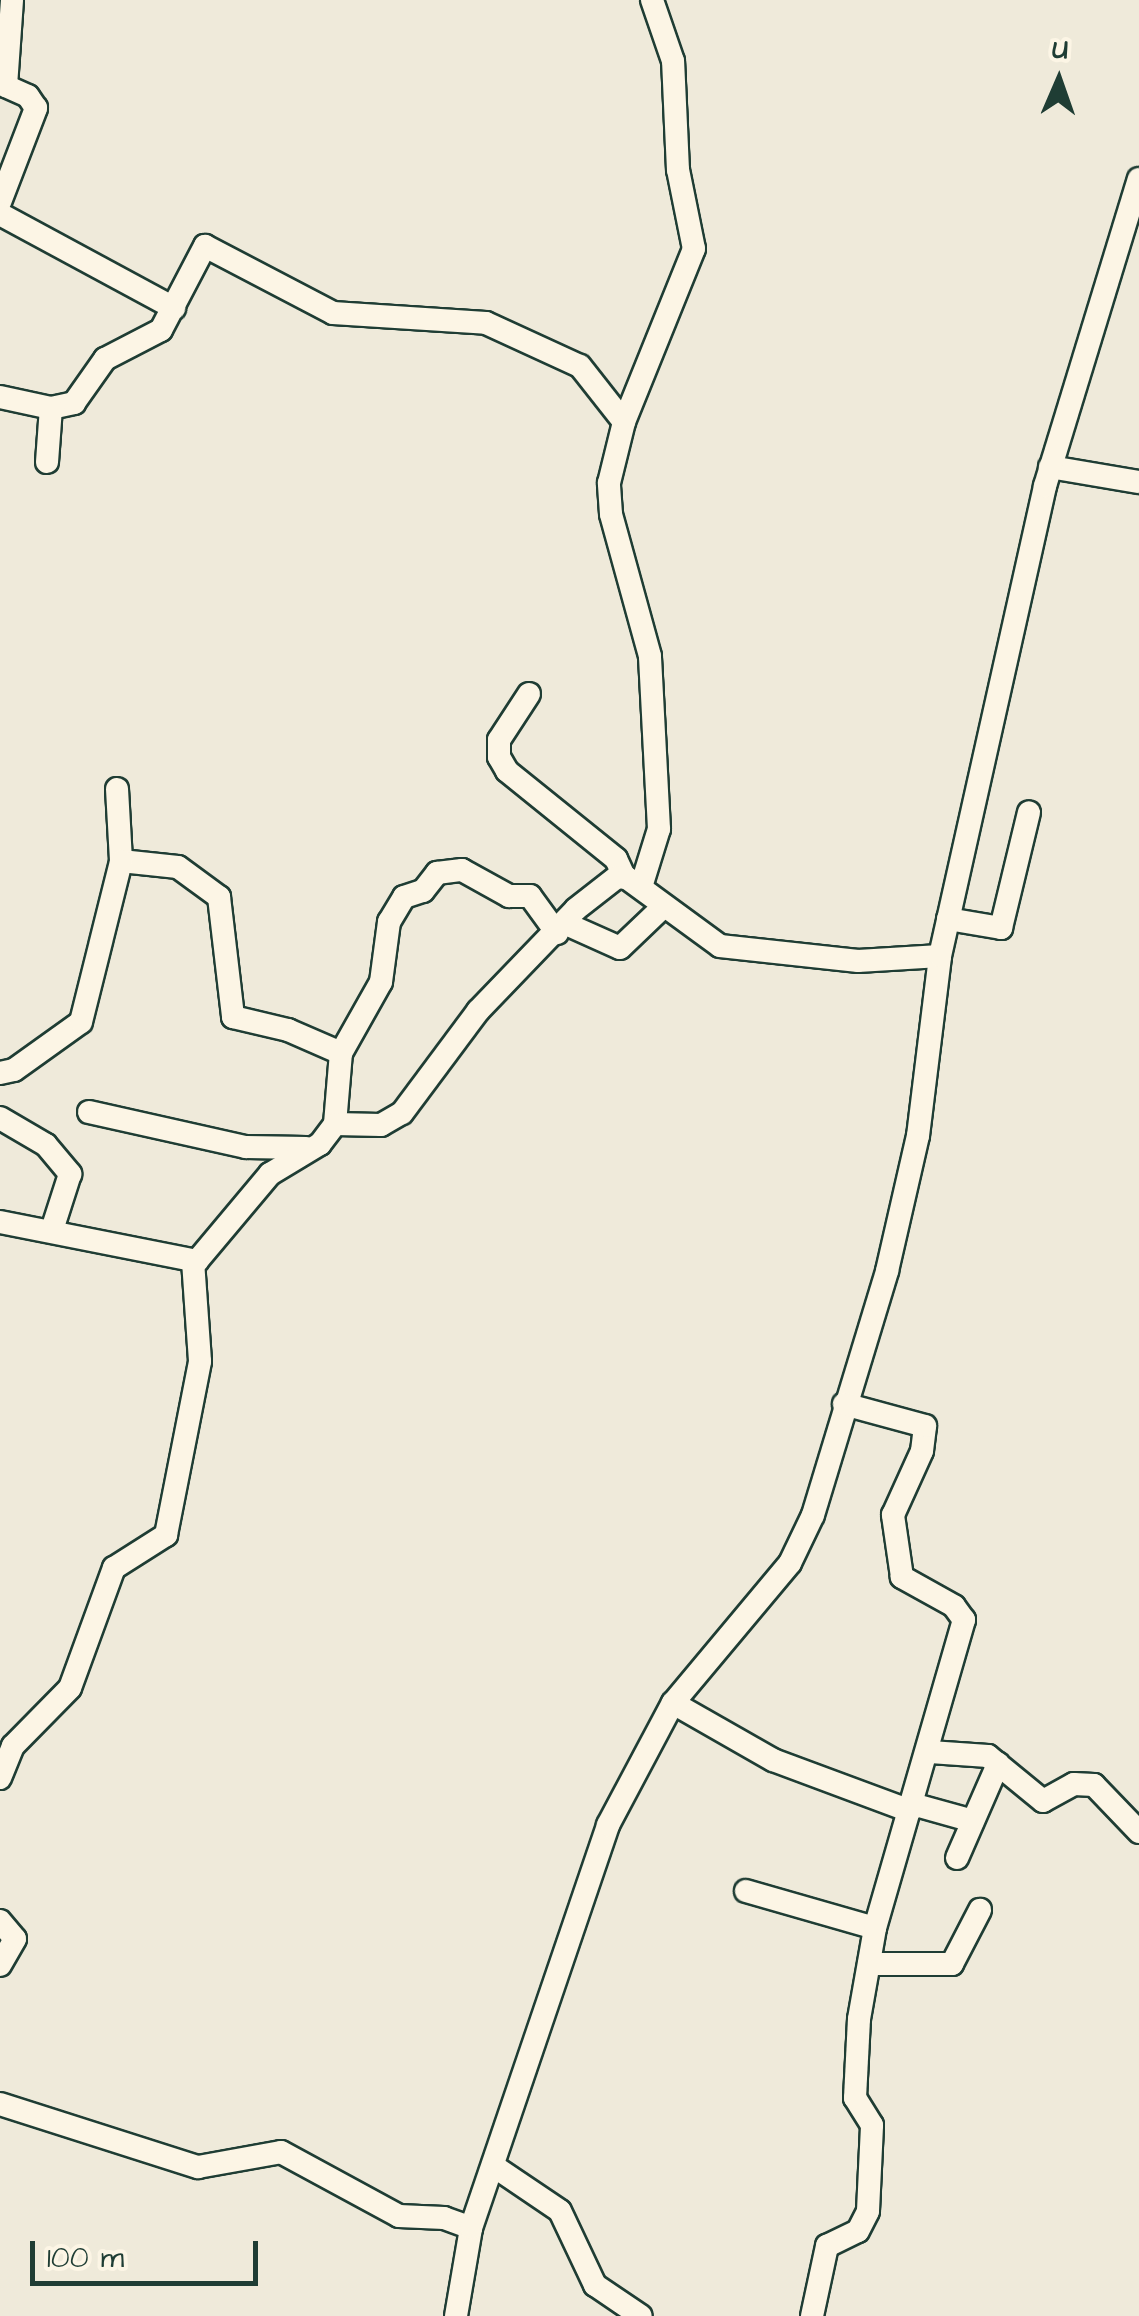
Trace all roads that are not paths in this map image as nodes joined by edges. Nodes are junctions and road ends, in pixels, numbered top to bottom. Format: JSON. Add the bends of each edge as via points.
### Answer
{"nodes":[{"id":1,"x":12,"y":0,"type":"edge"},
{"id":2,"x":652,"y":0,"type":"edge"},
{"id":3,"x":1139,"y":179,"type":"edge"},
{"id":4,"x":0,"y":202,"type":"edge"},
{"id":5,"x":0,"y":214,"type":"edge"},
{"id":6,"x":174,"y":308,"type":"junction"},
{"id":7,"x":0,"y":397,"type":"edge"},
{"id":8,"x":50,"y":408,"type":"junction"},
{"id":9,"x":624,"y":422,"type":"junction"},
{"id":10,"x":48,"y":462,"type":"dead end"},
{"id":11,"x":1050,"y":467,"type":"junction"},
{"id":12,"x":1139,"y":482,"type":"edge"},
{"id":13,"x":528,"y":694,"type":"dead end"},
{"id":14,"x":117,"y":789,"type":"dead end"},
{"id":15,"x":1030,"y":812,"type":"dead end"},
{"id":16,"x":121,"y":861,"type":"junction"},
{"id":17,"x":632,"y":882,"type":"junction"},
{"id":18,"x":664,"y":906,"type":"junction"},
{"id":19,"x":948,"y":919,"type":"junction"},
{"id":20,"x":560,"y":928,"type":"junction"},
{"id":21,"x":940,"y":956,"type":"junction"},
{"id":22,"x":341,"y":1053,"type":"junction"},
{"id":23,"x":0,"y":1073,"type":"edge"},
{"id":24,"x":88,"y":1112,"type":"dead end"},
{"id":25,"x":0,"y":1118,"type":"edge"},
{"id":26,"x":335,"y":1124,"type":"junction"},
{"id":27,"x":314,"y":1147,"type":"junction"},
{"id":28,"x":0,"y":1222,"type":"edge"},
{"id":29,"x":52,"y":1230,"type":"junction"},
{"id":30,"x":192,"y":1262,"type":"junction"},
{"id":31,"x":844,"y":1404,"type":"junction"},
{"id":32,"x":673,"y":1702,"type":"junction"},
{"id":33,"x":930,"y":1752,"type":"junction"},
{"id":34,"x":998,"y":1764,"type":"junction"},
{"id":35,"x":0,"y":1778,"type":"edge"},
{"id":36,"x":911,"y":1808,"type":"junction"},
{"id":37,"x":973,"y":1821,"type":"junction"},
{"id":38,"x":1139,"y":1832,"type":"edge"},
{"id":39,"x":957,"y":1858,"type":"dead end"},
{"id":40,"x":746,"y":1892,"type":"dead end"},
{"id":41,"x":980,"y":1910,"type":"dead end"},
{"id":42,"x":0,"y":1921,"type":"edge"},
{"id":43,"x":875,"y":1928,"type":"junction"},
{"id":44,"x":869,"y":1964,"type":"junction"},
{"id":45,"x":0,"y":1965,"type":"edge"},
{"id":46,"x":0,"y":2104,"type":"edge"},
{"id":47,"x":495,"y":2167,"type":"junction"},
{"id":48,"x":471,"y":2228,"type":"junction"},
{"id":49,"x":456,"y":2316,"type":"edge"},
{"id":50,"x":642,"y":2316,"type":"edge"},
{"id":51,"x":812,"y":2316,"type":"edge"}],
"edges":[{"from":1,"to":4,"type":"street","via":[[6,86],[36,108]]},
{"from":2,"to":9,"type":"street","via":[[673,61],[678,170],[694,249]]},
{"from":3,"to":11,"type":"street"},
{"from":5,"to":6,"type":"street"},
{"from":6,"to":8,"type":"street","via":[[152,337],[105,359],[74,403]]},
{"from":6,"to":9,"type":"street","via":[[206,246],[333,313],[486,322],[580,366]]},
{"from":7,"to":8,"type":"street"},
{"from":8,"to":10,"type":"street"},
{"from":9,"to":17,"type":"street","via":[[608,499],[649,644],[659,766],[657,844]]},
{"from":11,"to":12,"type":"street"},
{"from":11,"to":19,"type":"street"},
{"from":13,"to":17,"type":"street","via":[[499,740],[499,757],[507,771],[616,859]]},
{"from":14,"to":16,"type":"street"},
{"from":15,"to":19,"type":"street","via":[[1001,928]]},
{"from":16,"to":22,"type":"street","via":[[178,867],[220,897],[233,1017],[288,1030]]},
{"from":16,"to":23,"type":"street","via":[[81,1022]]},
{"from":17,"to":18,"type":"street"},
{"from":17,"to":20,"type":"street"},
{"from":18,"to":20,"type":"street","via":[[620,948]]},
{"from":18,"to":21,"type":"street","via":[[720,946],[858,961]]},
{"from":19,"to":21,"type":"street"},
{"from":20,"to":22,"type":"street","via":[[530,896],[509,896],[468,872],[438,872],[394,912],[381,982]]},
{"from":20,"to":26,"type":"street","via":[[478,1010],[402,1113],[381,1125]]},
{"from":21,"to":31,"type":"street","via":[[918,1136],[887,1271]]},
{"from":22,"to":26,"type":"street"},
{"from":24,"to":27,"type":"street","via":[[246,1147]]},
{"from":25,"to":29,"type":"street","via":[[46,1145],[70,1174]]},
{"from":26,"to":27,"type":"street"},
{"from":27,"to":30,"type":"street","via":[[270,1174]]},
{"from":28,"to":29,"type":"street"},
{"from":29,"to":30,"type":"street"},
{"from":30,"to":35,"type":"street","via":[[200,1361],[166,1536],[114,1568],[70,1688],[14,1746]]},
{"from":31,"to":32,"type":"street","via":[[799,1550]]},
{"from":31,"to":33,"type":"street","via":[[924,1426],[922,1451],[893,1515],[902,1577],[958,1608],[964,1620]]},
{"from":32,"to":36,"type":"street","via":[[774,1760]]},
{"from":32,"to":47,"type":"street","via":[[600,1845]]},
{"from":33,"to":34,"type":"street","via":[[981,1754]]},
{"from":33,"to":36,"type":"street"},
{"from":34,"to":37,"type":"street"},
{"from":34,"to":38,"type":"street","via":[[1043,1801],[1074,1784],[1094,1785]]},
{"from":36,"to":37,"type":"street"},
{"from":36,"to":43,"type":"street"},
{"from":37,"to":39,"type":"street"},
{"from":40,"to":43,"type":"street"},
{"from":41,"to":44,"type":"street","via":[[958,1961]]},
{"from":42,"to":45,"type":"street","via":[[16,1940]]},
{"from":43,"to":44,"type":"street"},
{"from":44,"to":51,"type":"street","via":[[855,2098],[872,2125],[868,2211],[858,2231],[827,2246]]},
{"from":46,"to":48,"type":"street","via":[[198,2166],[281,2152],[399,2216],[444,2218]]},
{"from":47,"to":48,"type":"street"},
{"from":47,"to":50,"type":"street","via":[[560,2212],[595,2284]]},
{"from":48,"to":49,"type":"street"}]}
